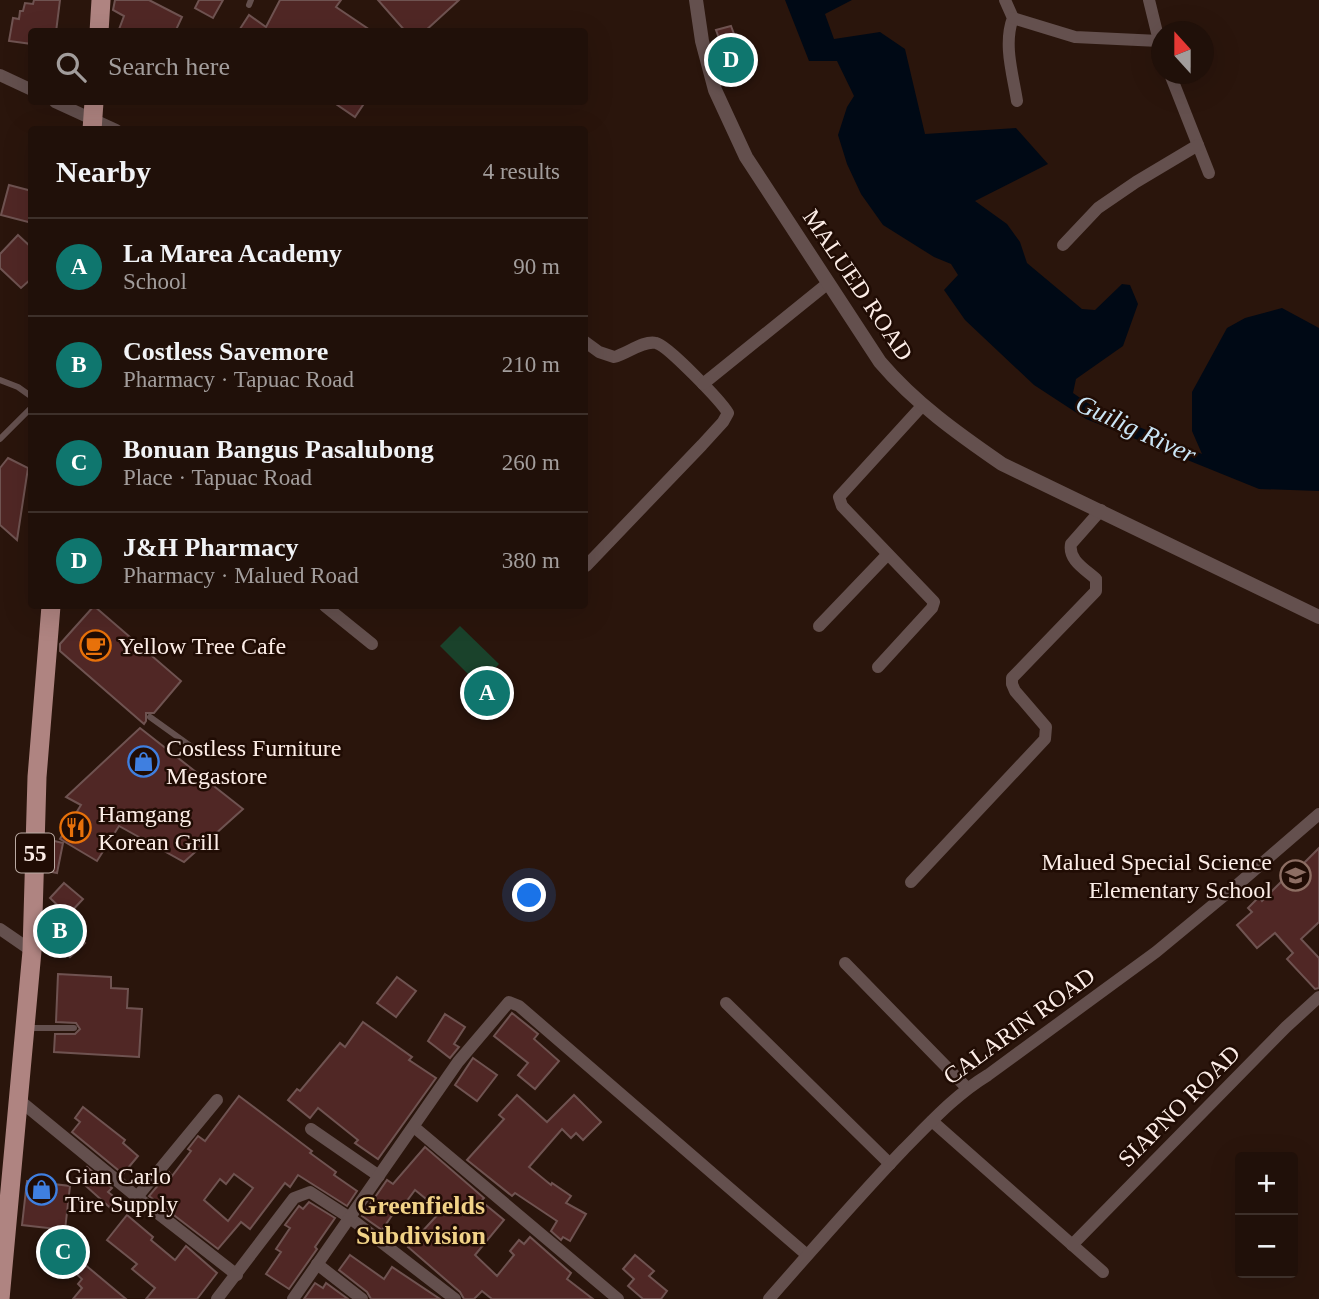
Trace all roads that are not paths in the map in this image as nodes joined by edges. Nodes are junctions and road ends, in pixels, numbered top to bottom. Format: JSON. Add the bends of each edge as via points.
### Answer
{"nodes":[{"id":1,"x":101,"y":0,"type":"edge"},
{"id":2,"x":696,"y":0,"type":"edge"},
{"id":3,"x":1005,"y":0,"type":"edge"},
{"id":4,"x":1149,"y":0,"type":"edge"},
{"id":5,"x":1013,"y":18,"type":"junction"},
{"id":6,"x":1154,"y":21,"type":"edge"},
{"id":7,"x":99,"y":28,"type":"edge"},
{"id":8,"x":1151,"y":44,"type":"edge"},
{"id":9,"x":0,"y":75,"type":"edge"},
{"id":10,"x":1174,"y":84,"type":"edge"},
{"id":11,"x":28,"y":88,"type":"edge"},
{"id":12,"x":1017,"y":101,"type":"dead end"},
{"id":13,"x":63,"y":105,"type":"edge"},
{"id":14,"x":93,"y":117,"type":"edge"},
{"id":15,"x":109,"y":126,"type":"edge"},
{"id":16,"x":1198,"y":145,"type":"junction"},
{"id":17,"x":1209,"y":173,"type":"dead end"},
{"id":18,"x":1063,"y":245,"type":"dead end"},
{"id":19,"x":827,"y":284,"type":"junction"},
{"id":20,"x":588,"y":344,"type":"edge"},
{"id":21,"x":0,"y":380,"type":"edge"},
{"id":22,"x":703,"y":384,"type":"junction"},
{"id":23,"x":28,"y":394,"type":"edge"},
{"id":24,"x":922,"y":405,"type":"junction"},
{"id":25,"x":28,"y":411,"type":"edge"},
{"id":26,"x":0,"y":439,"type":"edge"},
{"id":27,"x":1101,"y":510,"type":"junction"},
{"id":28,"x":887,"y":555,"type":"junction"},
{"id":29,"x":588,"y":564,"type":"edge"},
{"id":30,"x":51,"y":609,"type":"edge"},
{"id":31,"x":330,"y":609,"type":"edge"},
{"id":32,"x":1319,"y":617,"type":"edge"},
{"id":33,"x":819,"y":626,"type":"dead end"},
{"id":34,"x":372,"y":643,"type":"dead end"},
{"id":35,"x":878,"y":667,"type":"dead end"},
{"id":36,"x":149,"y":717,"type":"dead end"},
{"id":37,"x":196,"y":750,"type":"dead end"},
{"id":38,"x":1319,"y":814,"type":"edge"},
{"id":39,"x":911,"y":882,"type":"dead end"},
{"id":40,"x":0,"y":929,"type":"edge"},
{"id":41,"x":32,"y":951,"type":"junction"},
{"id":42,"x":845,"y":963,"type":"dead end"},
{"id":43,"x":1319,"y":998,"type":"edge"},
{"id":44,"x":726,"y":1003,"type":"dead end"},
{"id":45,"x":26,"y":1028,"type":"junction"},
{"id":46,"x":74,"y":1028,"type":"dead end"},
{"id":47,"x":967,"y":1088,"type":"junction"},
{"id":48,"x":19,"y":1100,"type":"junction"},
{"id":49,"x":217,"y":1100,"type":"dead end"},
{"id":50,"x":932,"y":1121,"type":"junction"},
{"id":51,"x":414,"y":1127,"type":"junction"},
{"id":52,"x":311,"y":1129,"type":"dead end"},
{"id":53,"x":890,"y":1164,"type":"junction"},
{"id":54,"x":379,"y":1176,"type":"junction"},
{"id":55,"x":137,"y":1197,"type":"junction"},
{"id":56,"x":350,"y":1218,"type":"junction"},
{"id":57,"x":1072,"y":1245,"type":"junction"},
{"id":58,"x":807,"y":1255,"type":"junction"},
{"id":59,"x":317,"y":1264,"type":"junction"},
{"id":60,"x":1103,"y":1272,"type":"dead end"},
{"id":61,"x":237,"y":1275,"type":"junction"},
{"id":62,"x":0,"y":1299,"type":"edge"},
{"id":63,"x":217,"y":1299,"type":"edge"},
{"id":64,"x":293,"y":1299,"type":"edge"},
{"id":65,"x":362,"y":1299,"type":"edge"},
{"id":66,"x":455,"y":1299,"type":"edge"},
{"id":67,"x":618,"y":1299,"type":"edge"},
{"id":68,"x":769,"y":1299,"type":"edge"}],
"edges":[{"from":1,"to":7,"type":"main road"},
{"from":2,"to":19,"type":"street","name":"MALUED ROAD","via":[[715,90],[728,120]]},
{"from":3,"to":5,"type":"street"},
{"from":4,"to":6,"type":"street"},
{"from":5,"to":8,"type":"street","via":[[1075,37]]},
{"from":5,"to":12,"type":"street","via":[[1008,43]]},
{"from":9,"to":11,"type":"street"},
{"from":10,"to":16,"type":"street"},
{"from":13,"to":14,"type":"street"},
{"from":14,"to":15,"type":"street"},
{"from":16,"to":17,"type":"street"},
{"from":16,"to":18,"type":"street","via":[[1098,208]]},
{"from":19,"to":22,"type":"street"},
{"from":19,"to":24,"type":"street","name":"MALUED ROAD","via":[[880,362]]},
{"from":20,"to":22,"type":"street","via":[[614,357],[654,342]]},
{"from":21,"to":23,"type":"lane"},
{"from":22,"to":29,"type":"street","via":[[727,417]]},
{"from":24,"to":27,"type":"street","name":"MALUED ROAD","via":[[1002,464]]},
{"from":24,"to":28,"type":"street","via":[[839,497]]},
{"from":25,"to":26,"type":"lane"},
{"from":27,"to":32,"type":"street","name":"MALUED ROAD"},
{"from":27,"to":39,"type":"street","via":[[1069,549],[1096,579],[1096,592],[1012,678],[1015,691],[1046,727],[1045,739]]},
{"from":28,"to":33,"type":"street"},
{"from":28,"to":35,"type":"street","via":[[934,602]]},
{"from":30,"to":41,"type":"main road","number":"55","via":[[53,638],[37,777]]},
{"from":31,"to":34,"type":"street"},
{"from":36,"to":37,"type":"lane"},
{"from":38,"to":47,"type":"street","name":"CALARIN ROAD","via":[[1156,951]]},
{"from":40,"to":41,"type":"street"},
{"from":41,"to":45,"type":"main road","number":"55"},
{"from":42,"to":47,"type":"street"},
{"from":43,"to":57,"type":"street","name":"SIAPNO ROAD"},
{"from":44,"to":53,"type":"street"},
{"from":45,"to":46,"type":"lane"},
{"from":45,"to":48,"type":"main road","number":"55"},
{"from":47,"to":50,"type":"street","name":"CALARIN ROAD"},
{"from":48,"to":55,"type":"street"},
{"from":48,"to":62,"type":"main road","number":"55"},
{"from":49,"to":55,"type":"street"},
{"from":50,"to":53,"type":"street","name":"CALARIN ROAD"},
{"from":50,"to":57,"type":"street"},
{"from":51,"to":54,"type":"street"},
{"from":51,"to":58,"type":"street","via":[[458,1062],[504,1005],[513,1002]]},
{"from":51,"to":67,"type":"street"},
{"from":52,"to":54,"type":"street"},
{"from":53,"to":58,"type":"street","name":"CALARIN ROAD"},
{"from":54,"to":56,"type":"street"},
{"from":55,"to":61,"type":"street"},
{"from":56,"to":59,"type":"street"},
{"from":56,"to":61,"type":"street","via":[[315,1194],[294,1198]]},
{"from":56,"to":66,"type":"street"},
{"from":57,"to":60,"type":"street"},
{"from":58,"to":68,"type":"street","name":"CALARIN ROAD"},
{"from":59,"to":64,"type":"street"},
{"from":59,"to":65,"type":"street"},
{"from":61,"to":63,"type":"street"}]}
